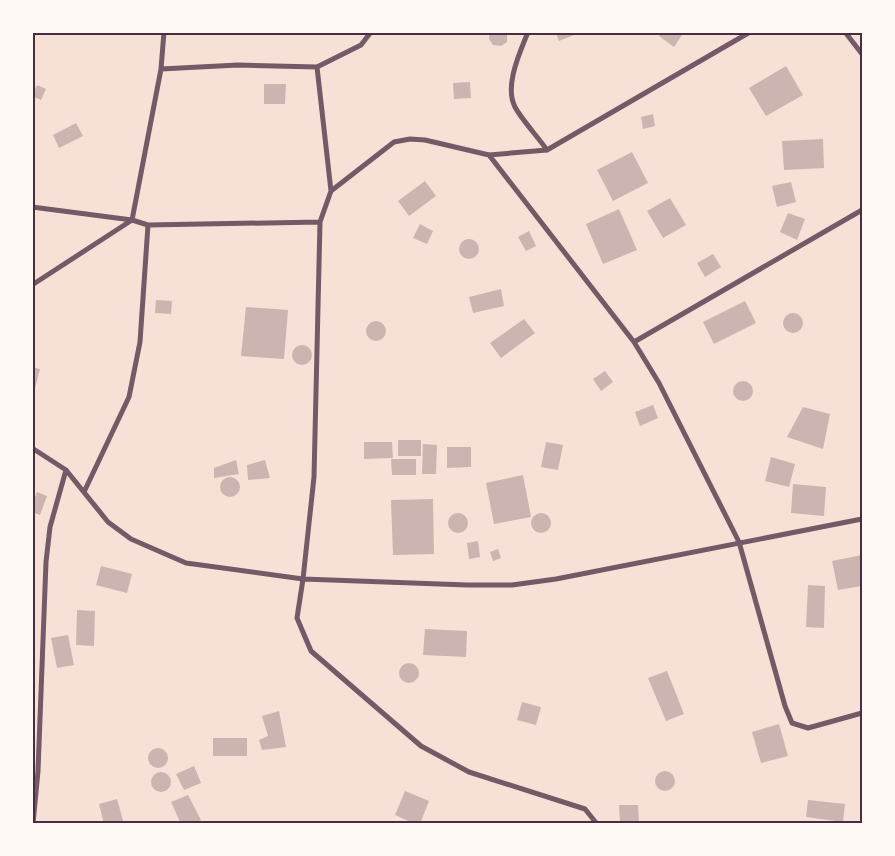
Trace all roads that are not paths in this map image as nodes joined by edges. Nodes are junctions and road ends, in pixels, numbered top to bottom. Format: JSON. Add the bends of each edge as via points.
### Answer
{"nodes":[{"id":1,"x":164,"y":32,"type":"edge"},
{"id":2,"x":371,"y":32,"type":"edge"},
{"id":3,"x":528,"y":32,"type":"edge"},
{"id":4,"x":750,"y":32,"type":"edge"},
{"id":5,"x":845,"y":32,"type":"edge"},
{"id":6,"x":862,"y":54,"type":"edge"},
{"id":7,"x":317,"y":67,"type":"junction"},
{"id":8,"x":161,"y":69,"type":"junction"},
{"id":9,"x":547,"y":150,"type":"junction"},
{"id":10,"x":489,"y":155,"type":"junction"},
{"id":11,"x":331,"y":191,"type":"junction"},
{"id":12,"x":32,"y":206,"type":"edge"},
{"id":13,"x":862,"y":210,"type":"edge"},
{"id":14,"x":132,"y":220,"type":"junction"},
{"id":15,"x":320,"y":222,"type":"junction"},
{"id":16,"x":148,"y":225,"type":"junction"},
{"id":17,"x":32,"y":285,"type":"edge"},
{"id":18,"x":634,"y":342,"type":"junction"},
{"id":19,"x":32,"y":448,"type":"edge"},
{"id":20,"x":66,"y":470,"type":"junction"},
{"id":21,"x":84,"y":492,"type":"junction"},
{"id":22,"x":862,"y":519,"type":"edge"},
{"id":23,"x":739,"y":542,"type":"junction"},
{"id":24,"x":303,"y":578,"type":"junction"},
{"id":25,"x":862,"y":713,"type":"edge"},
{"id":26,"x":33,"y":824,"type":"edge"},
{"id":27,"x":597,"y":824,"type":"edge"}],
"edges":[{"from":1,"to":8,"type":"street"},
{"from":2,"to":7,"type":"street","via":[[361,45]]},
{"from":3,"to":9,"type":"street","via":[[516,63],[511,89],[514,106]]},
{"from":4,"to":9,"type":"street"},
{"from":5,"to":6,"type":"street"},
{"from":7,"to":8,"type":"street","via":[[238,65]]},
{"from":7,"to":11,"type":"street"},
{"from":8,"to":14,"type":"street"},
{"from":9,"to":10,"type":"street"},
{"from":10,"to":11,"type":"street","via":[[425,140],[394,142]]},
{"from":10,"to":18,"type":"street"},
{"from":11,"to":15,"type":"street"},
{"from":12,"to":14,"type":"street"},
{"from":13,"to":18,"type":"street"},
{"from":14,"to":16,"type":"street"},
{"from":14,"to":17,"type":"street"},
{"from":15,"to":16,"type":"street"},
{"from":15,"to":24,"type":"street","via":[[314,457]]},
{"from":16,"to":21,"type":"street","via":[[140,342],[129,397]]},
{"from":18,"to":23,"type":"street","via":[[659,383]]},
{"from":19,"to":20,"type":"street"},
{"from":20,"to":21,"type":"street"},
{"from":20,"to":26,"type":"street","via":[[50,527],[46,562]]},
{"from":21,"to":24,"type":"street","via":[[108,522],[131,539],[186,563]]},
{"from":22,"to":23,"type":"street"},
{"from":23,"to":24,"type":"street","via":[[512,585]]},
{"from":23,"to":25,"type":"street","via":[[792,722],[808,728]]},
{"from":24,"to":27,"type":"street","via":[[297,618],[311,651],[421,746],[469,772],[585,809]]}]}
